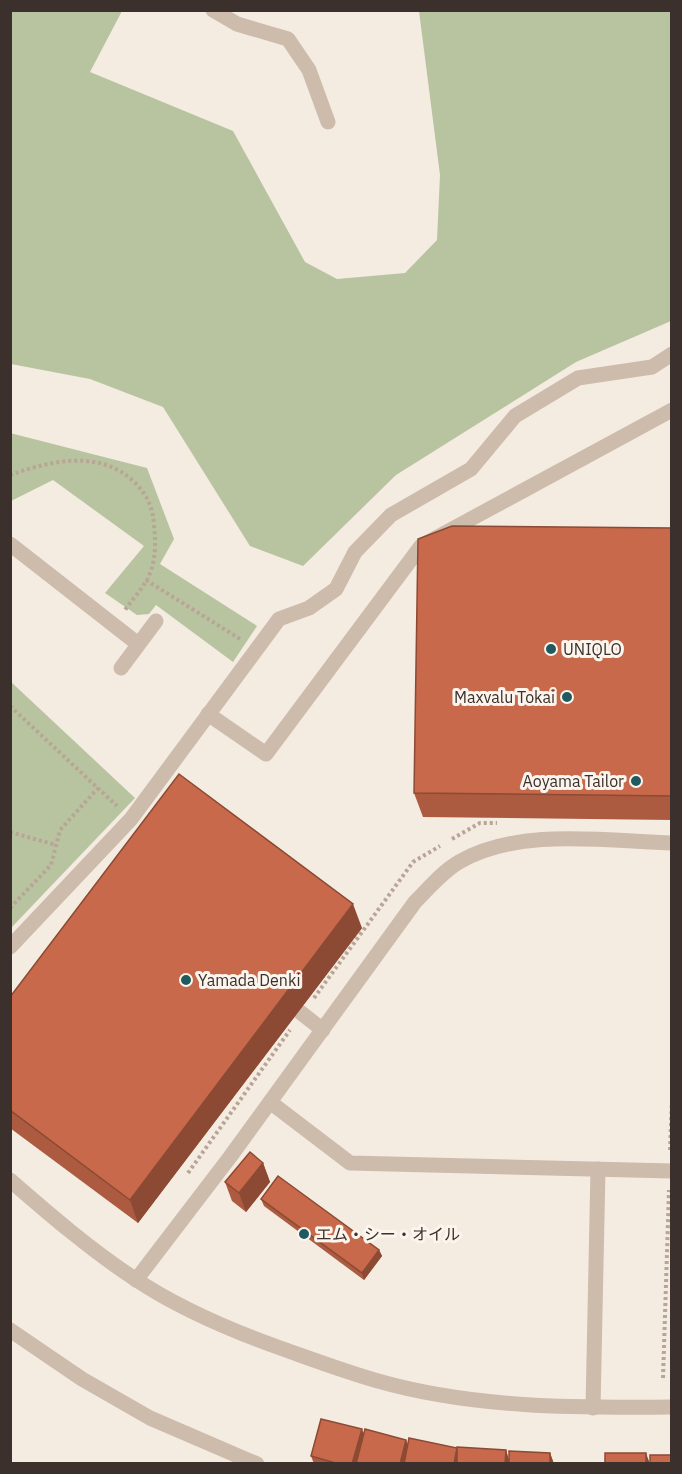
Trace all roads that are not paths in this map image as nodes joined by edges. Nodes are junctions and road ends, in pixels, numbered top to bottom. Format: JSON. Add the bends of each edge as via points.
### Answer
{"nodes":[{"id":1,"x":213,"y":10,"type":"edge"},
{"id":2,"x":328,"y":122,"type":"dead end"},
{"id":3,"x":672,"y":354,"type":"edge"},
{"id":4,"x":672,"y":410,"type":"edge"},
{"id":5,"x":10,"y":544,"type":"edge"},
{"id":6,"x":156,"y":621,"type":"dead end"},
{"id":7,"x":138,"y":644,"type":"junction"},
{"id":8,"x":121,"y":668,"type":"dead end"},
{"id":9,"x":208,"y":714,"type":"junction"},
{"id":10,"x":672,"y":843,"type":"edge"},
{"id":11,"x":10,"y":947,"type":"edge"},
{"id":12,"x":300,"y":1012,"type":"dead end"},
{"id":13,"x":323,"y":1030,"type":"junction"},
{"id":14,"x":270,"y":1102,"type":"junction"},
{"id":15,"x":598,"y":1169,"type":"junction"},
{"id":16,"x":670,"y":1171,"type":"edge"},
{"id":17,"x":10,"y":1180,"type":"edge"},
{"id":18,"x":136,"y":1280,"type":"junction"},
{"id":19,"x":10,"y":1330,"type":"edge"},
{"id":20,"x":672,"y":1407,"type":"edge"},
{"id":21,"x":593,"y":1408,"type":"junction"},
{"id":22,"x":257,"y":1464,"type":"edge"}],
"edges":[{"from":1,"to":2,"type":"street","via":[[237,24],[288,39],[309,70]]},
{"from":3,"to":9,"type":"street","via":[[652,367],[578,378],[515,416],[471,469],[391,516],[355,552],[336,589],[309,608],[279,619]]},
{"from":4,"to":9,"type":"street","via":[[421,546],[266,754]]},
{"from":5,"to":7,"type":"street"},
{"from":6,"to":7,"type":"street"},
{"from":7,"to":8,"type":"street"},
{"from":9,"to":11,"type":"street","via":[[131,819]]},
{"from":10,"to":13,"type":"street","via":[[544,839],[482,850],[457,863],[415,902]]},
{"from":12,"to":13,"type":"street"},
{"from":13,"to":14,"type":"street"},
{"from":14,"to":15,"type":"street","via":[[350,1163]]},
{"from":14,"to":18,"type":"street"},
{"from":15,"to":16,"type":"street"},
{"from":15,"to":21,"type":"street"},
{"from":17,"to":18,"type":"street","via":[[81,1241]]},
{"from":18,"to":21,"type":"street","via":[[245,1335],[378,1382],[452,1397]]},
{"from":19,"to":22,"type":"street","via":[[82,1379],[150,1418]]},
{"from":20,"to":21,"type":"street"}]}
